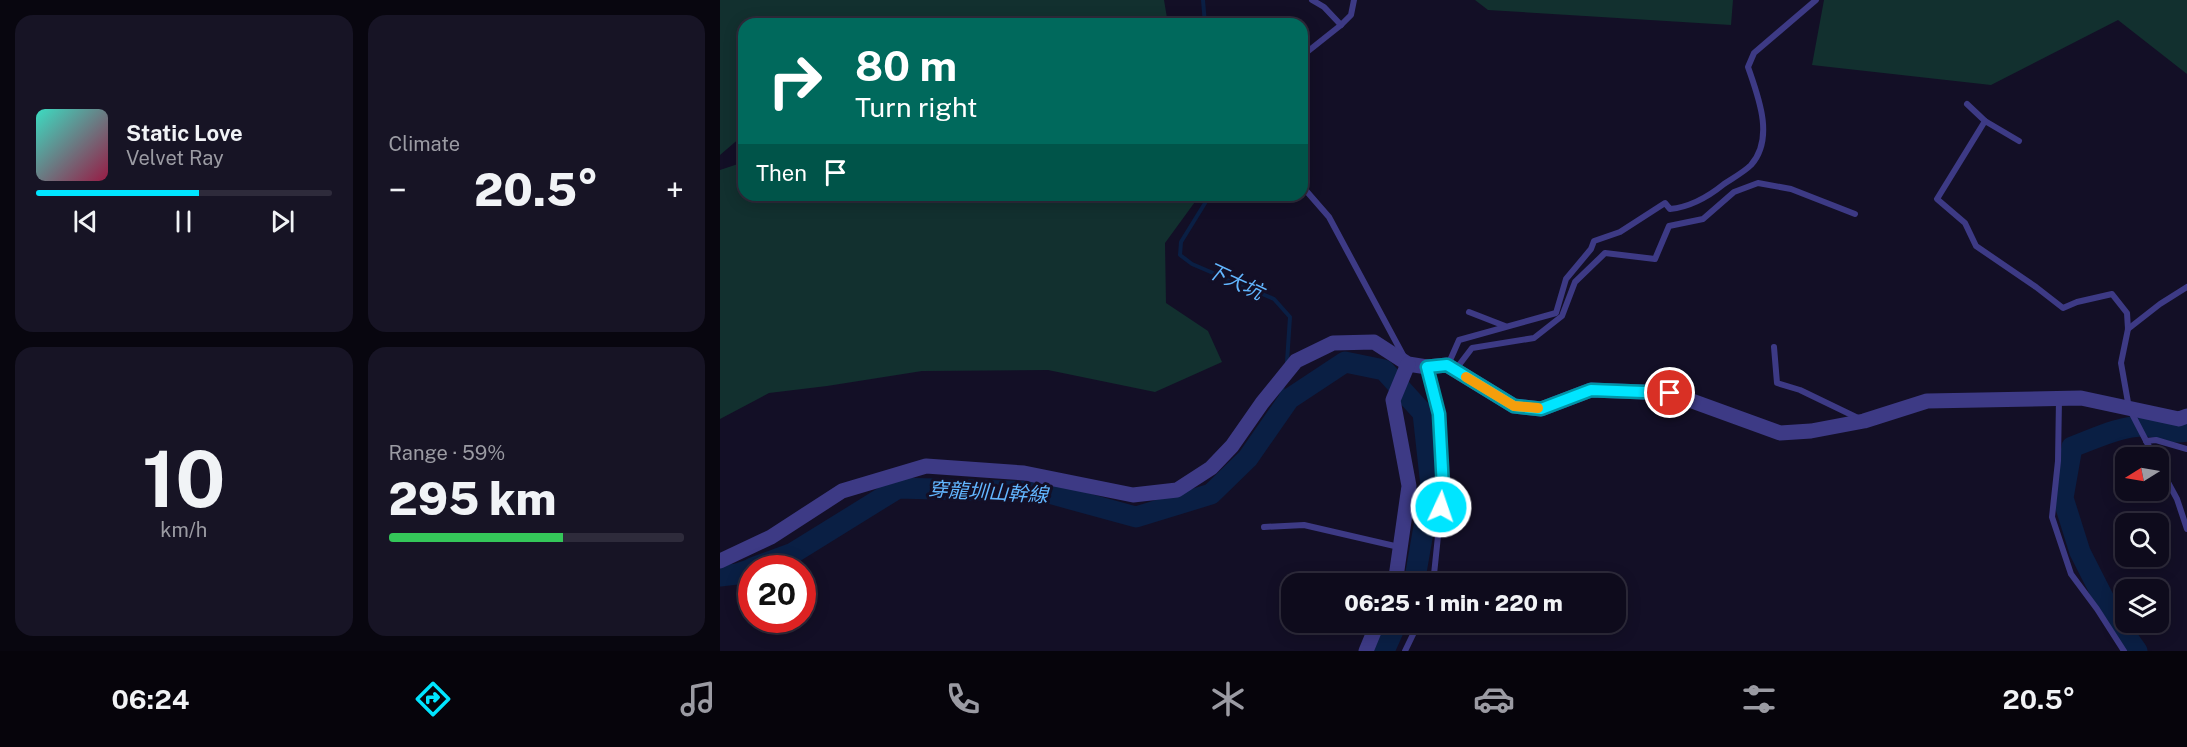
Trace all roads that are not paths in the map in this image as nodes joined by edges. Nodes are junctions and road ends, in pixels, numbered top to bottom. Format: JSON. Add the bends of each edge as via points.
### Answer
{"nodes":[{"id":1,"x":1311,"y":0,"type":"edge"},
{"id":2,"x":1354,"y":0,"type":"edge"},
{"id":3,"x":1816,"y":0,"type":"edge"},
{"id":4,"x":1341,"y":25,"type":"junction"},
{"id":5,"x":1308,"y":51,"type":"edge"},
{"id":6,"x":1967,"y":104,"type":"dead end"},
{"id":7,"x":1985,"y":121,"type":"junction"},
{"id":8,"x":2019,"y":141,"type":"dead end"},
{"id":9,"x":1308,"y":193,"type":"edge"},
{"id":10,"x":1855,"y":214,"type":"dead end"},
{"id":11,"x":2187,"y":287,"type":"edge"},
{"id":12,"x":1469,"y":312,"type":"dead end"},
{"id":13,"x":1507,"y":326,"type":"junction"},
{"id":14,"x":2128,"y":329,"type":"junction"},
{"id":15,"x":1774,"y":347,"type":"dead end"},
{"id":16,"x":1408,"y":364,"type":"junction"},
{"id":17,"x":1427,"y":367,"type":"junction"},
{"id":18,"x":1451,"y":368,"type":"junction"},
{"id":19,"x":2059,"y":399,"type":"junction"},
{"id":20,"x":2129,"y":409,"type":"junction"},
{"id":21,"x":2187,"y":416,"type":"edge"},
{"id":22,"x":1864,"y":421,"type":"junction"},
{"id":23,"x":2146,"y":441,"type":"junction"},
{"id":24,"x":2149,"y":447,"type":"edge"},
{"id":25,"x":2187,"y":449,"type":"edge"},
{"id":26,"x":2169,"y":484,"type":"edge"},
{"id":27,"x":1264,"y":527,"type":"dead end"},
{"id":28,"x":2187,"y":529,"type":"edge"},
{"id":29,"x":1401,"y":548,"type":"junction"},
{"id":30,"x":720,"y":561,"type":"edge"},
{"id":31,"x":1397,"y":573,"type":"edge"},
{"id":32,"x":1434,"y":573,"type":"edge"},
{"id":33,"x":1373,"y":633,"type":"edge"},
{"id":34,"x":1414,"y":633,"type":"edge"},
{"id":35,"x":1366,"y":651,"type":"edge"},
{"id":36,"x":1405,"y":651,"type":"edge"},
{"id":37,"x":2124,"y":651,"type":"edge"}],
"edges":[{"from":1,"to":4,"type":"lane"},
{"from":2,"to":4,"type":"lane","via":[[1351,15]]},
{"from":3,"to":13,"type":"lane","via":[[1754,53],[1748,67],[1761,106],[1763,142],[1751,165],[1711,194],[1684,207],[1670,209],[1665,203],[1620,232],[1594,242],[1566,279],[1556,313]]},
{"from":4,"to":5,"type":"lane"},
{"from":6,"to":7,"type":"lane"},
{"from":7,"to":8,"type":"lane"},
{"from":7,"to":14,"type":"lane","via":[[1937,199],[1965,223],[1976,246],[2063,308],[2112,294],[2127,313]]},
{"from":9,"to":16,"type":"lane","via":[[1329,217]]},
{"from":10,"to":18,"type":"lane","via":[[1791,189],[1758,183],[1734,192],[1703,219],[1669,226],[1656,259],[1605,253],[1575,282],[1562,316],[1534,338],[1472,348]]},
{"from":11,"to":14,"type":"lane"},
{"from":12,"to":13,"type":"lane"},
{"from":13,"to":18,"type":"lane","via":[[1459,340]]},
{"from":14,"to":20,"type":"lane","via":[[2121,363]]},
{"from":15,"to":22,"type":"lane","via":[[1777,382]]},
{"from":16,"to":17,"type":"street"},
{"from":16,"to":29,"type":"street","via":[[1394,400],[1409,486]]},
{"from":16,"to":30,"type":"street","via":[[1374,342],[1333,343],[1296,361],[1225,453],[1211,468],[1177,490],[1133,495],[1024,473],[926,466],[842,491],[771,537]]},
{"from":17,"to":18,"type":"street"},
{"from":17,"to":32,"type":"lane","via":[[1439,414],[1443,488]]},
{"from":18,"to":22,"type":"street","via":[[1514,406],[1541,409],[1591,390],[1670,393],[1780,433]]},
{"from":19,"to":20,"type":"street","via":[[2081,398]]},
{"from":19,"to":22,"type":"street","via":[[1927,401]]},
{"from":19,"to":37,"type":"lane","via":[[2052,517],[2070,574]]},
{"from":20,"to":21,"type":"street","via":[[2179,419]]},
{"from":20,"to":23,"type":"lane"},
{"from":23,"to":24,"type":"lane"},
{"from":23,"to":25,"type":"lane"},
{"from":26,"to":28,"type":"lane"},
{"from":27,"to":29,"type":"lane","via":[[1304,525]]},
{"from":29,"to":31,"type":"street"},
{"from":33,"to":35,"type":"street"},
{"from":34,"to":36,"type":"lane"}]}
